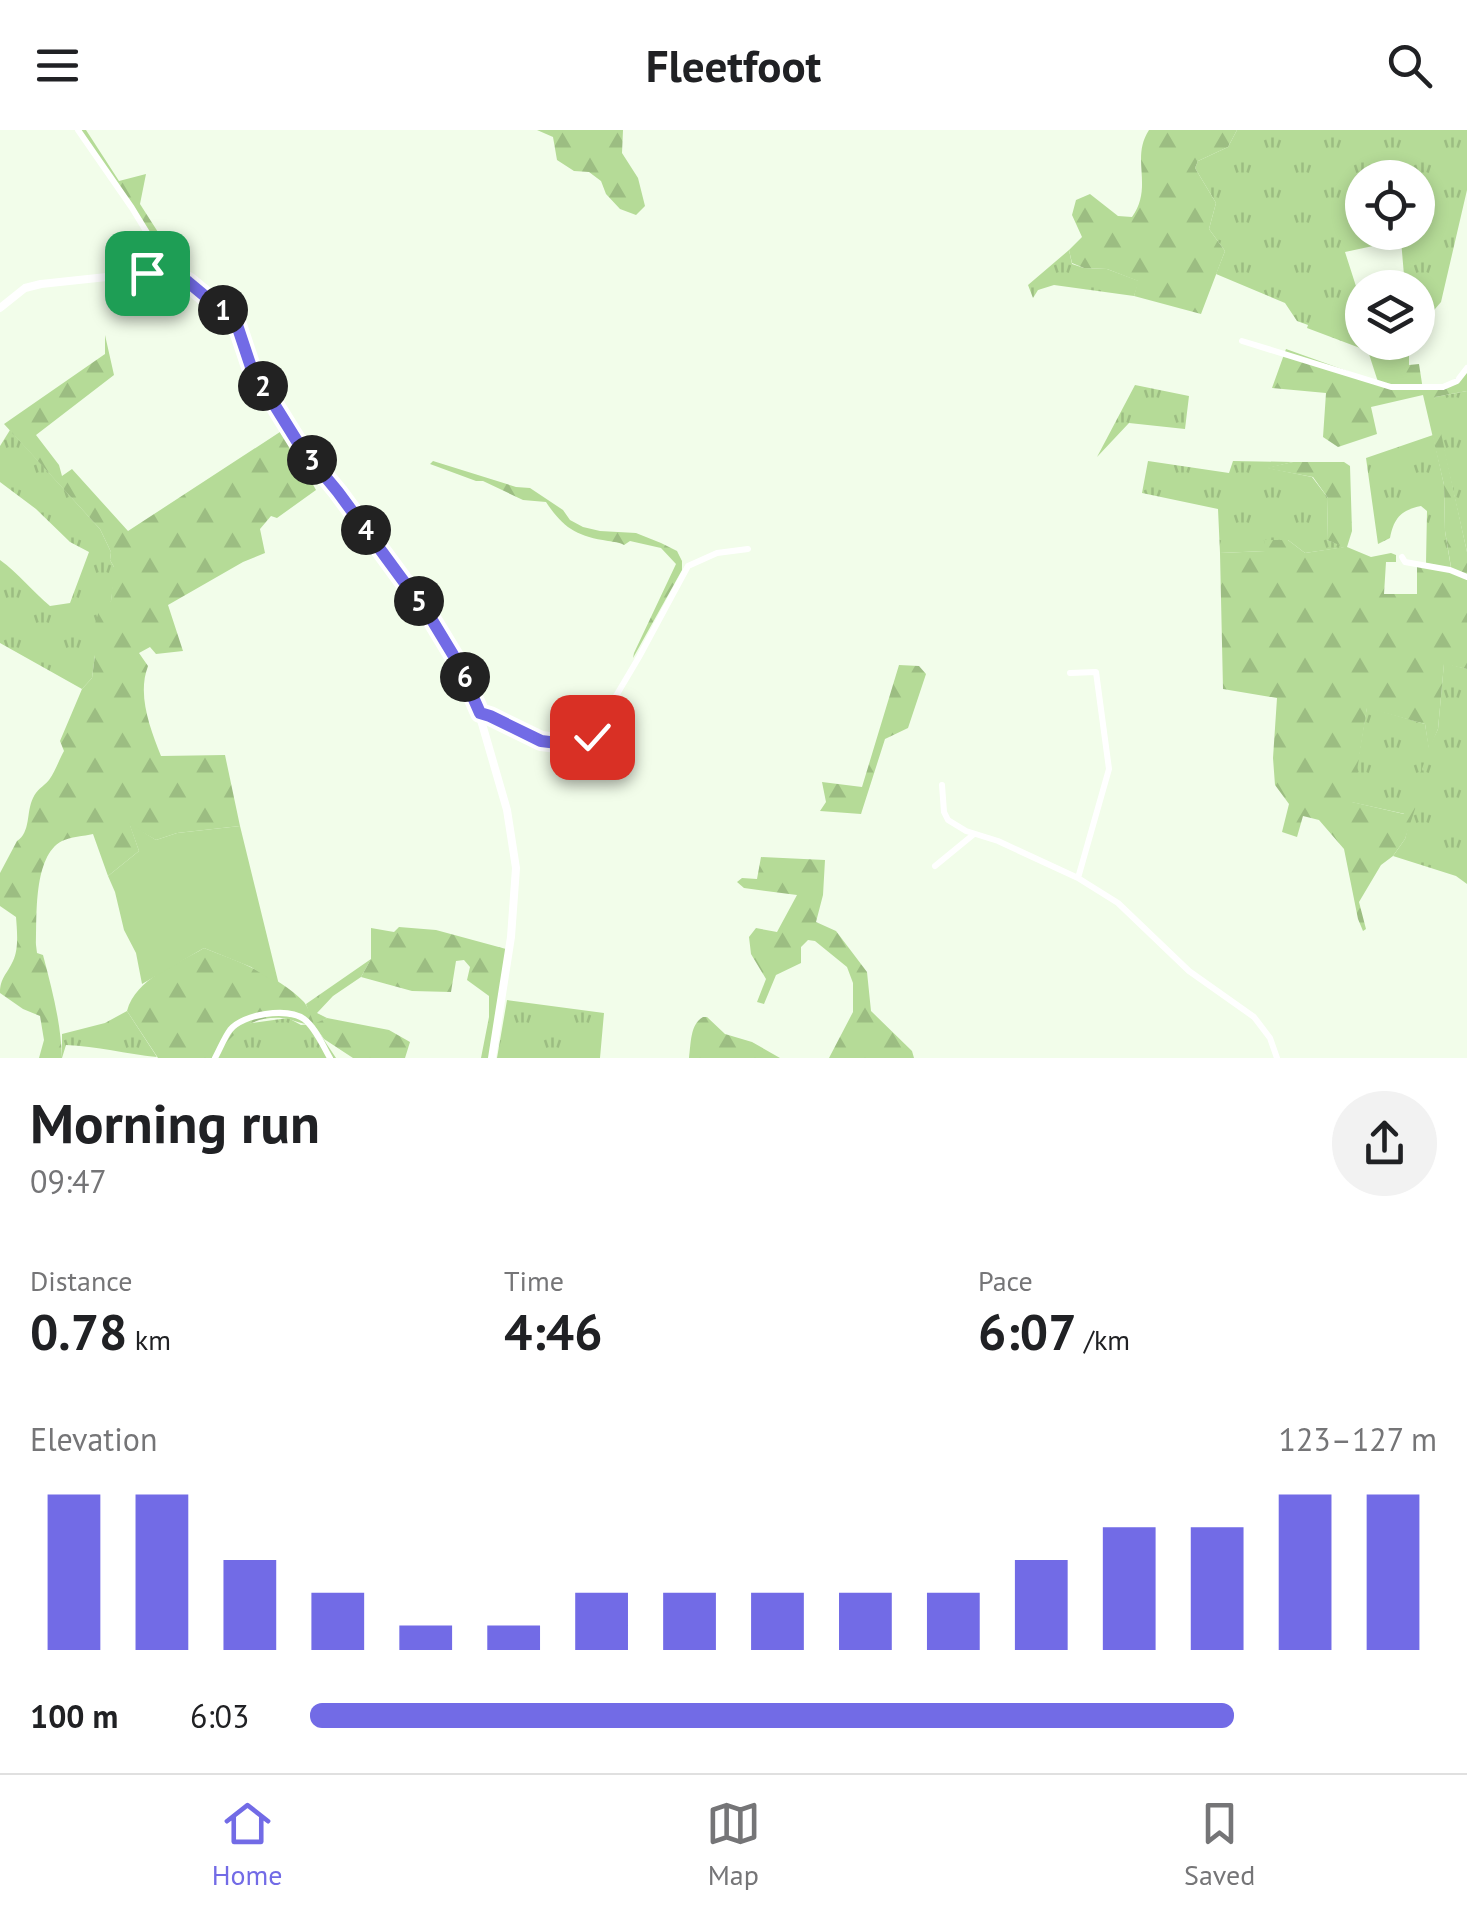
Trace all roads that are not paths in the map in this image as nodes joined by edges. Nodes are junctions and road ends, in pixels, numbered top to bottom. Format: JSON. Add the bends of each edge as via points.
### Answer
{"nodes":[{"id":1,"x":78,"y":130,"type":"edge"},
{"id":2,"x":171,"y":272,"type":"junction"},
{"id":3,"x":0,"y":308,"type":"edge"},
{"id":4,"x":1242,"y":340,"type":"dead end"},
{"id":5,"x":1467,"y":368,"type":"edge"},
{"id":6,"x":748,"y":549,"type":"dead end"},
{"id":7,"x":1402,"y":557,"type":"dead end"},
{"id":8,"x":1467,"y":577,"type":"edge"},
{"id":9,"x":1070,"y":673,"type":"dead end"},
{"id":10,"x":479,"y":710,"type":"junction"},
{"id":11,"x":942,"y":785,"type":"dead end"},
{"id":12,"x":975,"y":833,"type":"junction"},
{"id":13,"x":935,"y":866,"type":"dead end"},
{"id":14,"x":1078,"y":878,"type":"junction"},
{"id":15,"x":216,"y":1058,"type":"edge"},
{"id":16,"x":330,"y":1058,"type":"edge"},
{"id":17,"x":492,"y":1058,"type":"edge"},
{"id":18,"x":1276,"y":1058,"type":"edge"}],
"edges":[{"from":1,"to":2,"type":"street"},
{"from":2,"to":3,"type":"street","via":[[33,286]]},
{"from":2,"to":10,"type":"street","via":[[236,322],[251,367],[300,446],[432,620]]},
{"from":4,"to":5,"type":"street","via":[[1391,387],[1443,387]]},
{"from":6,"to":10,"type":"street","via":[[688,566],[587,745],[541,741]]},
{"from":7,"to":8,"type":"street"},
{"from":9,"to":14,"type":"street","via":[[1096,672],[1109,759]]},
{"from":10,"to":17,"type":"street","via":[[508,810],[516,868]]},
{"from":11,"to":12,"type":"street","via":[[948,820]]},
{"from":12,"to":13,"type":"street"},
{"from":12,"to":14,"type":"street"},
{"from":14,"to":18,"type":"street","via":[[1118,903],[1190,972],[1254,1017]]},
{"from":15,"to":16,"type":"street","via":[[236,1025],[285,1013],[307,1022]]}]}
